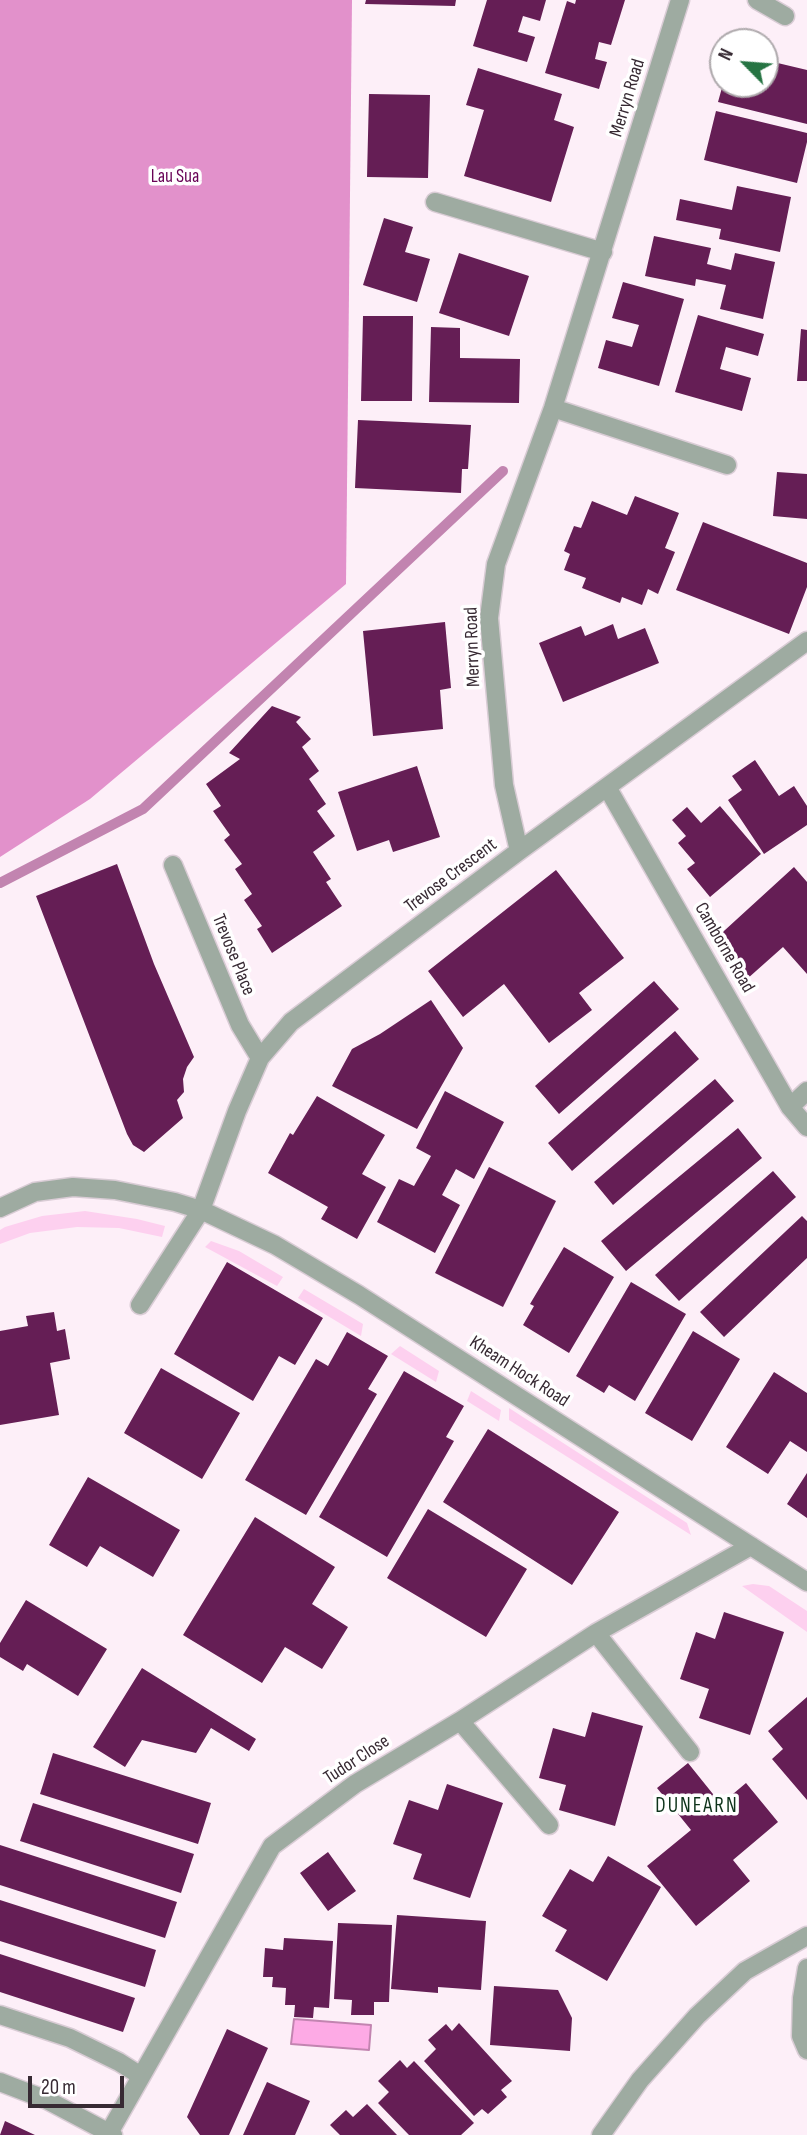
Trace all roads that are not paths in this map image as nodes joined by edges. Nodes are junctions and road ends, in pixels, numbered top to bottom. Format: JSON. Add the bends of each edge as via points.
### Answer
{"nodes":[{"id":1,"x":680,"y":0,"type":"edge"},
{"id":2,"x":757,"y":0,"type":"edge"},
{"id":3,"x":785,"y":16,"type":"dead end"},
{"id":4,"x":435,"y":202,"type":"dead end"},
{"id":5,"x":603,"y":252,"type":"junction"},
{"id":6,"x":554,"y":408,"type":"junction"},
{"id":7,"x":727,"y":465,"type":"dead end"},
{"id":8,"x":807,"y":641,"type":"edge"},
{"id":9,"x":607,"y":787,"type":"junction"},
{"id":10,"x":519,"y":851,"type":"junction"},
{"id":11,"x":173,"y":865,"type":"dead end"},
{"id":12,"x":260,"y":1058,"type":"junction"},
{"id":13,"x":807,"y":1091,"type":"edge"},
{"id":14,"x":790,"y":1107,"type":"junction"},
{"id":15,"x":807,"y":1127,"type":"edge"},
{"id":16,"x":0,"y":1208,"type":"edge"},
{"id":17,"x":201,"y":1210,"type":"junction"},
{"id":18,"x":141,"y":1305,"type":"dead end"},
{"id":19,"x":751,"y":1546,"type":"junction"},
{"id":20,"x":807,"y":1582,"type":"edge"},
{"id":21,"x":596,"y":1633,"type":"junction"},
{"id":22,"x":460,"y":1721,"type":"junction"},
{"id":23,"x":690,"y":1752,"type":"dead end"},
{"id":24,"x":550,"y":1825,"type":"dead end"},
{"id":25,"x":807,"y":1936,"type":"edge"},
{"id":26,"x":807,"y":1968,"type":"edge"},
{"id":27,"x":0,"y":2015,"type":"edge"},
{"id":28,"x":807,"y":2050,"type":"edge"},
{"id":29,"x":141,"y":2076,"type":"junction"},
{"id":30,"x":0,"y":2082,"type":"edge"},
{"id":31,"x":111,"y":2134,"type":"edge"},
{"id":32,"x":601,"y":2135,"type":"edge"}],
"edges":[{"from":1,"to":5,"type":"street","name":"Merryn Road"},
{"from":2,"to":3,"type":"street"},
{"from":4,"to":5,"type":"street"},
{"from":5,"to":6,"type":"street","name":"Merryn Road"},
{"from":6,"to":7,"type":"street"},
{"from":6,"to":10,"type":"street","name":"Merryn Road","via":[[496,565],[489,618],[504,785]]},
{"from":8,"to":9,"type":"street","name":"Trevose Crescent"},
{"from":9,"to":10,"type":"street","name":"Trevose Crescent"},
{"from":9,"to":14,"type":"street","name":"Camborne Road"},
{"from":10,"to":12,"type":"street","name":"Trevose Crescent","via":[[291,1022]]},
{"from":11,"to":12,"type":"street","name":"Trevose Place","via":[[240,1025]]},
{"from":12,"to":17,"type":"street","name":"Trevose Crescent"},
{"from":13,"to":14,"type":"street"},
{"from":14,"to":15,"type":"street","name":"Camborne Road"},
{"from":16,"to":17,"type":"street","name":"Kheam Hock Road","via":[[34,1192],[73,1187],[115,1190]]},
{"from":17,"to":18,"type":"street"},
{"from":17,"to":19,"type":"street","name":"Kheam Hock Road","via":[[275,1245],[359,1294]]},
{"from":19,"to":20,"type":"street","name":"Kheam Hock Road"},
{"from":19,"to":21,"type":"street","name":"Tudor Close"},
{"from":21,"to":22,"type":"street","name":"Tudor Close"},
{"from":21,"to":23,"type":"street"},
{"from":22,"to":24,"type":"street"},
{"from":22,"to":29,"type":"street","name":"Tudor Close","via":[[355,1784],[272,1846]]},
{"from":25,"to":32,"type":"street","via":[[745,1971],[697,2016],[640,2080]]},
{"from":26,"to":28,"type":"street","via":[[801,2036]]},
{"from":27,"to":29,"type":"street","via":[[69,2038]]},
{"from":29,"to":31,"type":"street","name":"Tudor Close"},
{"from":30,"to":31,"type":"street","name":"Tudor Close","via":[[47,2100]]}]}
